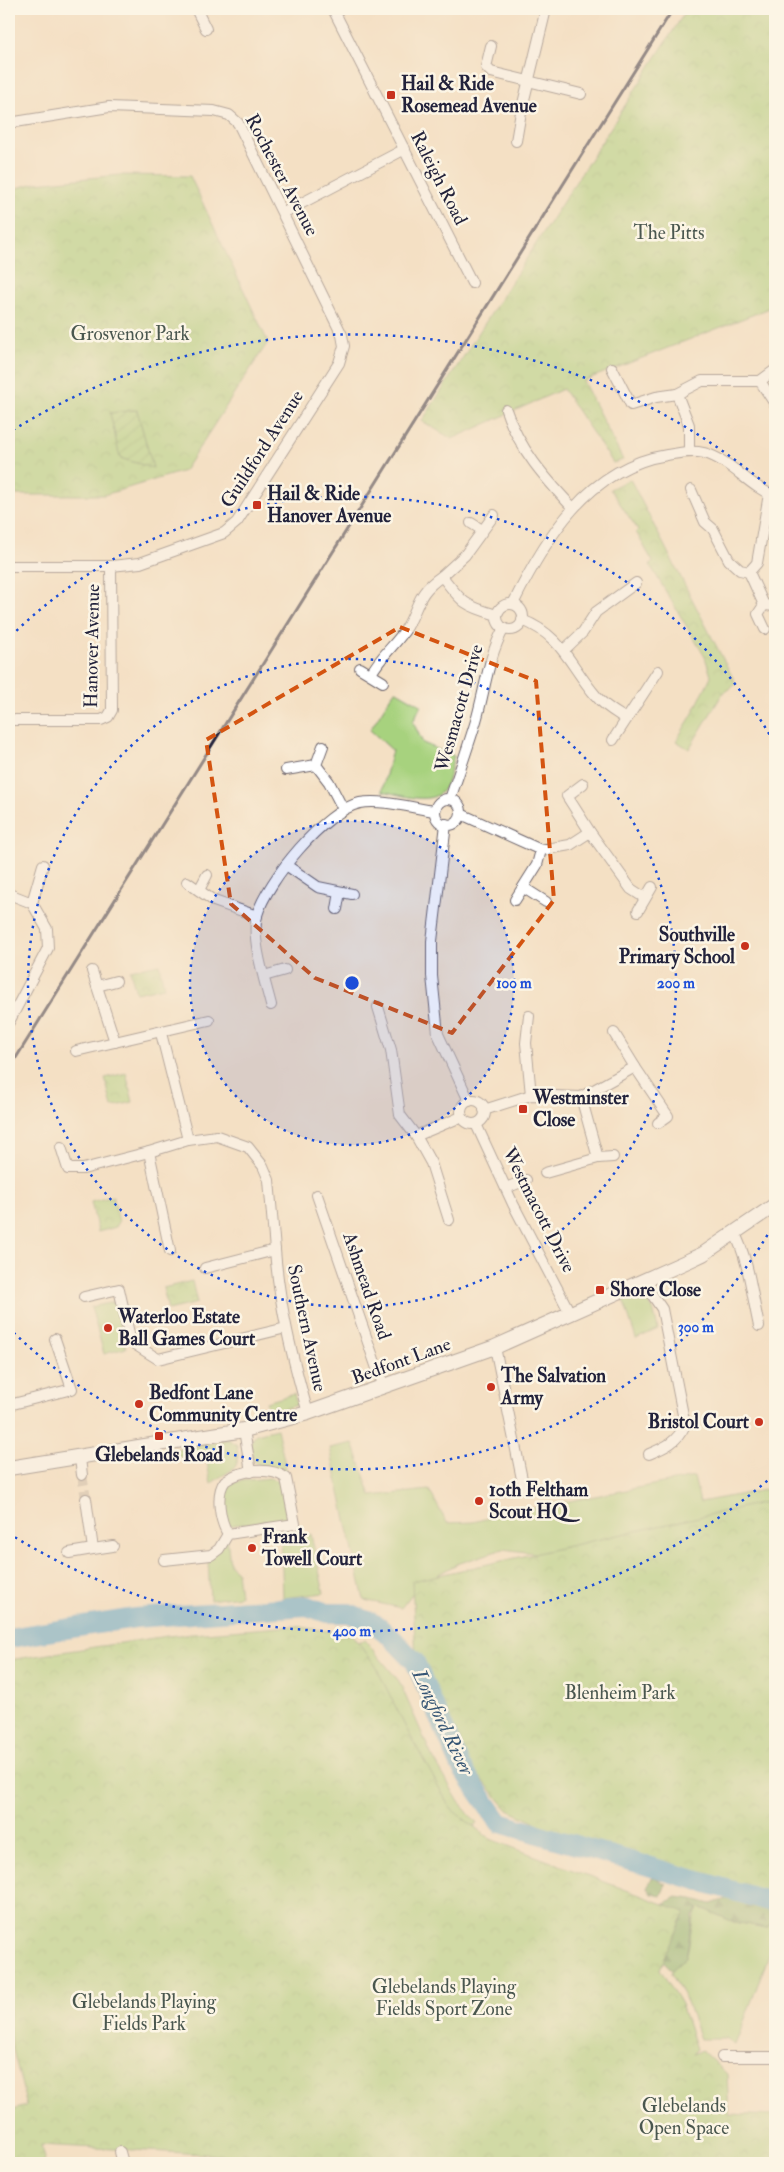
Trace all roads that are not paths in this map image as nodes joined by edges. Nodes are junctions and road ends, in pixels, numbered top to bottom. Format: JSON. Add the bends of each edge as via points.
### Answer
{"nodes":[{"id":1,"x":196,"y":9,"type":"edge"},
{"id":2,"x":334,"y":9,"type":"edge"},
{"id":3,"x":546,"y":9,"type":"edge"},
{"id":4,"x":206,"y":29,"type":"dead end"},
{"id":5,"x":491,"y":46,"type":"dead end"},
{"id":6,"x":528,"y":82,"type":"junction"},
{"id":7,"x":581,"y":94,"type":"dead end"},
{"id":8,"x":9,"y":123,"type":"edge"},
{"id":9,"x":516,"y":141,"type":"dead end"},
{"id":10,"x":404,"y":149,"type":"junction"},
{"id":11,"x":283,"y":213,"type":"junction"},
{"id":12,"x":472,"y":283,"type":"dead end"},
{"id":13,"x":344,"y":346,"type":"joint"},
{"id":14,"x":612,"y":368,"type":"dead end"},
{"id":15,"x":775,"y":370,"type":"edge"},
{"id":16,"x":760,"y":381,"type":"junction"},
{"id":17,"x":677,"y":394,"type":"junction"},
{"id":18,"x":775,"y":404,"type":"edge"},
{"id":19,"x":631,"y":405,"type":"junction"},
{"id":20,"x":506,"y":410,"type":"dead end"},
{"id":21,"x":636,"y":416,"type":"dead end"},
{"id":22,"x":689,"y":451,"type":"junction"},
{"id":23,"x":691,"y":490,"type":"dead end"},
{"id":24,"x":772,"y":495,"type":"edge"},
{"id":25,"x":573,"y":508,"type":"junction"},
{"id":26,"x":494,"y":515,"type":"dead end"},
{"id":27,"x":472,"y":523,"type":"dead end"},
{"id":28,"x":482,"y":530,"type":"junction"},
{"id":29,"x":9,"y":566,"type":"edge"},
{"id":30,"x":111,"y":566,"type":"junction"},
{"id":31,"x":749,"y":572,"type":"junction"},
{"id":32,"x":442,"y":576,"type":"junction"},
{"id":33,"x":636,"y":583,"type":"dead end"},
{"id":34,"x":513,"y":604,"type":"junction"},
{"id":35,"x":764,"y":605,"type":"junction"},
{"id":36,"x":775,"y":606,"type":"edge"},
{"id":37,"x":497,"y":615,"type":"junction"},
{"id":38,"x":522,"y":620,"type":"junction"},
{"id":39,"x":504,"y":628,"type":"junction"},
{"id":40,"x":765,"y":629,"type":"dead end"},
{"id":41,"x":564,"y":650,"type":"junction"},
{"id":42,"x":360,"y":668,"type":"dead end"},
{"id":43,"x":658,"y":671,"type":"dead end"},
{"id":44,"x":371,"y":674,"type":"junction"},
{"id":45,"x":383,"y":682,"type":"dead end"},
{"id":46,"x":626,"y":719,"type":"junction"},
{"id":47,"x":9,"y":720,"type":"edge"},
{"id":48,"x":613,"y":740,"type":"dead end"},
{"id":49,"x":323,"y":746,"type":"dead end"},
{"id":50,"x":316,"y":765,"type":"junction"},
{"id":51,"x":286,"y":770,"type":"dead end"},
{"id":52,"x":583,"y":784,"type":"dead end"},
{"id":53,"x":450,"y":799,"type":"junction"},
{"id":54,"x":343,"y":809,"type":"junction"},
{"id":55,"x":435,"y":811,"type":"junction"},
{"id":56,"x":461,"y":814,"type":"junction"},
{"id":57,"x":446,"y":824,"type":"junction"},
{"id":58,"x":590,"y":832,"type":"junction"},
{"id":59,"x":541,"y":850,"type":"junction"},
{"id":60,"x":43,"y":865,"type":"dead end"},
{"id":61,"x":286,"y":865,"type":"junction"},
{"id":62,"x":207,"y":875,"type":"dead end"},
{"id":63,"x":187,"y":882,"type":"dead end"},
{"id":64,"x":652,"y":886,"type":"dead end"},
{"id":65,"x":524,"y":888,"type":"junction"},
{"id":66,"x":199,"y":890,"type":"junction"},
{"id":67,"x":340,"y":892,"type":"junction"},
{"id":68,"x":9,"y":894,"type":"edge"},
{"id":69,"x":352,"y":894,"type":"dead end"},
{"id":70,"x":645,"y":898,"type":"junction"},
{"id":71,"x":515,"y":900,"type":"dead end"},
{"id":72,"x":546,"y":902,"type":"dead end"},
{"id":73,"x":32,"y":903,"type":"junction"},
{"id":74,"x":338,"y":909,"type":"dead end"},
{"id":75,"x":638,"y":911,"type":"dead end"},
{"id":76,"x":257,"y":916,"type":"junction"},
{"id":77,"x":285,"y":970,"type":"dead end"},
{"id":78,"x":92,"y":971,"type":"dead end"},
{"id":79,"x":264,"y":976,"type":"junction"},
{"id":80,"x":116,"y":981,"type":"dead end"},
{"id":81,"x":97,"y":986,"type":"junction"},
{"id":82,"x":271,"y":1005,"type":"dead end"},
{"id":83,"x":378,"y":1007,"type":"dead end"},
{"id":84,"x":529,"y":1016,"type":"dead end"},
{"id":85,"x":209,"y":1020,"type":"dead end"},
{"id":86,"x":9,"y":1022,"type":"edge"},
{"id":87,"x":614,"y":1032,"type":"dead end"},
{"id":88,"x":161,"y":1033,"type":"junction"},
{"id":89,"x":115,"y":1042,"type":"junction"},
{"id":90,"x":76,"y":1051,"type":"dead end"},
{"id":91,"x":635,"y":1067,"type":"junction"},
{"id":92,"x":531,"y":1095,"type":"junction"},
{"id":93,"x":582,"y":1097,"type":"junction"},
{"id":94,"x":469,"y":1101,"type":"junction"},
{"id":95,"x":484,"y":1110,"type":"junction"},
{"id":96,"x":462,"y":1116,"type":"junction"},
{"id":97,"x":658,"y":1123,"type":"dead end"},
{"id":98,"x":476,"y":1124,"type":"junction"},
{"id":99,"x":416,"y":1136,"type":"junction"},
{"id":100,"x":188,"y":1140,"type":"junction"},
{"id":101,"x":61,"y":1147,"type":"dead end"},
{"id":102,"x":149,"y":1152,"type":"junction"},
{"id":103,"x":613,"y":1157,"type":"dead end"},
{"id":104,"x":598,"y":1158,"type":"junction"},
{"id":105,"x":545,"y":1174,"type":"dead end"},
{"id":106,"x":526,"y":1180,"type":"dead end"},
{"id":107,"x":506,"y":1188,"type":"junction"},
{"id":108,"x":317,"y":1195,"type":"dead end"},
{"id":109,"x":775,"y":1205,"type":"edge"},
{"id":110,"x":449,"y":1220,"type":"dead end"},
{"id":111,"x":734,"y":1232,"type":"junction"},
{"id":112,"x":275,"y":1250,"type":"junction"},
{"id":113,"x":170,"y":1251,"type":"dead end"},
{"id":114,"x":205,"y":1268,"type":"dead end"},
{"id":115,"x":646,"y":1280,"type":"junction"},
{"id":116,"x":84,"y":1297,"type":"dead end"},
{"id":117,"x":570,"y":1313,"type":"junction"},
{"id":118,"x":759,"y":1326,"type":"dead end"},
{"id":119,"x":286,"y":1328,"type":"junction"},
{"id":120,"x":55,"y":1338,"type":"dead end"},
{"id":121,"x":495,"y":1347,"type":"junction"},
{"id":122,"x":386,"y":1387,"type":"junction"},
{"id":123,"x":9,"y":1405,"type":"edge"},
{"id":124,"x":308,"y":1413,"type":"junction"},
{"id":125,"x":244,"y":1430,"type":"junction"},
{"id":126,"x":649,"y":1454,"type":"dead end"},
{"id":127,"x":80,"y":1458,"type":"junction"},
{"id":128,"x":9,"y":1468,"type":"edge"},
{"id":129,"x":251,"y":1472,"type":"junction"},
{"id":130,"x":82,"y":1475,"type":"tunnel mouth"},
{"id":131,"x":524,"y":1489,"type":"dead end"},
{"id":132,"x":86,"y":1499,"type":"tunnel mouth"},
{"id":133,"x":228,"y":1534,"type":"junction"},
{"id":134,"x":113,"y":1546,"type":"dead end"},
{"id":135,"x":93,"y":1549,"type":"junction"},
{"id":136,"x":69,"y":1553,"type":"dead end"},
{"id":137,"x":164,"y":1560,"type":"dead end"},
{"id":138,"x":722,"y":2057,"type":"dead end"},
{"id":139,"x":775,"y":2057,"type":"edge"},
{"id":140,"x":120,"y":2152,"type":"dead end"},
{"id":141,"x":123,"y":2163,"type":"edge"}],
"edges":[{"from":1,"to":4,"type":"street"},
{"from":2,"to":10,"type":"street","name":"Raleigh Road"},
{"from":3,"to":6,"type":"street"},
{"from":5,"to":6,"type":"street","via":[[486,67],[491,72]]},
{"from":6,"to":7,"type":"street"},
{"from":6,"to":9,"type":"street"},
{"from":8,"to":11,"type":"street","name":"Rochester Avenue","via":[[109,107],[214,111],[229,115],[238,123]]},
{"from":10,"to":11,"type":"street"},
{"from":10,"to":12,"type":"street","name":"Raleigh Road"},
{"from":11,"to":13,"type":"street","name":"Rochester Avenue","via":[[342,335]]},
{"from":13,"to":30,"type":"street","name":"Guildford Avenue","via":[[339,363],[237,522],[224,533],[140,562]]},
{"from":14,"to":19,"type":"street"},
{"from":15,"to":16,"type":"street"},
{"from":16,"to":17,"type":"street","via":[[702,381]]},
{"from":16,"to":18,"type":"street"},
{"from":17,"to":19,"type":"street"},
{"from":17,"to":22,"type":"street","via":[[689,425]]},
{"from":19,"to":21,"type":"street"},
{"from":20,"to":25,"type":"street","via":[[519,443]]},
{"from":22,"to":24,"type":"street","via":[[713,456]]},
{"from":22,"to":25,"type":"street","via":[[638,462],[586,494]]},
{"from":23,"to":31,"type":"street","via":[[705,522],[713,529],[729,560],[740,570]]},
{"from":24,"to":31,"type":"street","via":[[757,563]]},
{"from":25,"to":34,"type":"street","via":[[552,534]]},
{"from":26,"to":28,"type":"street"},
{"from":27,"to":28,"type":"street"},
{"from":28,"to":32,"type":"street","via":[[465,555]]},
{"from":29,"to":30,"type":"street","name":"Guildford Avenue"},
{"from":30,"to":47,"type":"street","name":"Hanover Avenue","via":[[112,710],[108,717],[101,720]]},
{"from":31,"to":35,"type":"street"},
{"from":32,"to":37,"type":"street","via":[[460,601]]},
{"from":32,"to":44,"type":"street","via":[[420,596],[407,627]]},
{"from":33,"to":41,"type":"street","via":[[596,612],[583,632]]},
{"from":34,"to":37,"type":"street","via":[[503,606]]},
{"from":34,"to":38,"type":"street","via":[[520,610]]},
{"from":35,"to":36,"type":"street"},
{"from":35,"to":40,"type":"street","via":[[758,614]]},
{"from":37,"to":39,"type":"street"},
{"from":38,"to":39,"type":"street","via":[[514,629]]},
{"from":38,"to":41,"type":"street","via":[[546,631]]},
{"from":39,"to":53,"type":"street","name":"Wesmacott Drive","via":[[491,658],[476,720]]},
{"from":41,"to":46,"type":"street","via":[[596,696]]},
{"from":42,"to":44,"type":"street"},
{"from":43,"to":46,"type":"street"},
{"from":44,"to":45,"type":"street"},
{"from":46,"to":48,"type":"street"},
{"from":49,"to":50,"type":"street"},
{"from":50,"to":51,"type":"street"},
{"from":50,"to":54,"type":"street"},
{"from":52,"to":58,"type":"street","via":[[565,793]]},
{"from":53,"to":55,"type":"street","via":[[440,801]]},
{"from":53,"to":56,"type":"street","via":[[458,803]]},
{"from":54,"to":55,"type":"street","via":[[374,802]]},
{"from":54,"to":61,"type":"street","via":[[329,818]]},
{"from":55,"to":57,"type":"street","via":[[438,819]]},
{"from":56,"to":57,"type":"street","via":[[454,823]]},
{"from":56,"to":59,"type":"street"},
{"from":57,"to":94,"type":"street","via":[[432,942],[432,976],[438,1034]]},
{"from":58,"to":59,"type":"street","via":[[570,845]]},
{"from":58,"to":70,"type":"street","via":[[631,889]]},
{"from":59,"to":65,"type":"street"},
{"from":60,"to":73,"type":"street"},
{"from":61,"to":67,"type":"street","via":[[318,887]]},
{"from":61,"to":76,"type":"street"},
{"from":62,"to":66,"type":"street"},
{"from":63,"to":66,"type":"street"},
{"from":64,"to":70,"type":"street"},
{"from":65,"to":71,"type":"street"},
{"from":65,"to":72,"type":"street"},
{"from":66,"to":76,"type":"street","via":[[214,901]]},
{"from":67,"to":69,"type":"street"},
{"from":67,"to":74,"type":"street"},
{"from":68,"to":73,"type":"street"},
{"from":70,"to":75,"type":"street"},
{"from":73,"to":86,"type":"street","via":[[47,929],[48,948]]},
{"from":76,"to":79,"type":"street","via":[[257,944]]},
{"from":77,"to":79,"type":"street"},
{"from":78,"to":81,"type":"street"},
{"from":79,"to":82,"type":"street"},
{"from":80,"to":81,"type":"street"},
{"from":81,"to":89,"type":"street"},
{"from":83,"to":99,"type":"street","via":[[391,1050],[400,1115]]},
{"from":84,"to":92,"type":"street","via":[[526,1044]]},
{"from":85,"to":88,"type":"street"},
{"from":87,"to":91,"type":"street"},
{"from":88,"to":89,"type":"street"},
{"from":88,"to":100,"type":"street"},
{"from":89,"to":90,"type":"street"},
{"from":91,"to":93,"type":"street"},
{"from":91,"to":97,"type":"street","via":[[668,1116]]},
{"from":92,"to":93,"type":"street"},
{"from":92,"to":95,"type":"street"},
{"from":93,"to":104,"type":"street"},
{"from":94,"to":95,"type":"street","via":[[477,1101]]},
{"from":94,"to":96,"type":"street","via":[[462,1106]]},
{"from":95,"to":98,"type":"street","via":[[482,1119]]},
{"from":96,"to":98,"type":"street","via":[[468,1123]]},
{"from":96,"to":99,"type":"street"},
{"from":98,"to":107,"type":"street","name":"Westmacott Drive"},
{"from":99,"to":110,"type":"street","via":[[431,1163]]},
{"from":100,"to":102,"type":"street","name":"Southern Avenue"},
{"from":100,"to":112,"type":"street","name":"Southern Avenue","via":[[217,1136],[248,1147],[264,1166],[269,1180]]},
{"from":101,"to":102,"type":"street","name":"Southern Avenue","via":[[68,1169],[83,1169]]},
{"from":102,"to":113,"type":"street"},
{"from":103,"to":104,"type":"street"},
{"from":104,"to":105,"type":"street"},
{"from":106,"to":107,"type":"street"},
{"from":107,"to":117,"type":"street","name":"Westmacott Drive"},
{"from":108,"to":122,"type":"street","name":"Ashmead Road"},
{"from":109,"to":111,"type":"main road","name":"Bedfont Lane"},
{"from":111,"to":115,"type":"main road","name":"Bedfont Lane","via":[[703,1254]]},
{"from":111,"to":118,"type":"street","via":[[747,1270]]},
{"from":112,"to":114,"type":"street","name":"Southern Avenue"},
{"from":112,"to":119,"type":"street","name":"Southern Avenue"},
{"from":115,"to":117,"type":"main road","name":"Bedfont Lane"},
{"from":115,"to":126,"type":"street","via":[[662,1309],[685,1426],[668,1447]]},
{"from":116,"to":119,"type":"street","via":[[119,1288],[131,1342],[158,1359]]},
{"from":117,"to":121,"type":"main road","name":"Bedfont Lane"},
{"from":119,"to":124,"type":"street","name":"Southern Avenue"},
{"from":120,"to":123,"type":"street","via":[[72,1389]]},
{"from":121,"to":122,"type":"main road","name":"Bedfont Lane"},
{"from":121,"to":131,"type":"street"},
{"from":122,"to":124,"type":"main road","name":"Bedfont Lane"},
{"from":124,"to":125,"type":"main road","name":"Bedfont Lane"},
{"from":125,"to":127,"type":"main road","name":"Bedfont Lane"},
{"from":125,"to":129,"type":"street"},
{"from":127,"to":128,"type":"main road","name":"Bedfont Lane"},
{"from":127,"to":130,"type":"street"},
{"from":129,"to":133,"type":"street","via":[[228,1478],[222,1485],[220,1505]]},
{"from":129,"to":133,"type":"street","via":[[277,1472],[286,1478],[295,1524]]},
{"from":132,"to":135,"type":"street"},
{"from":133,"to":137,"type":"street","via":[[211,1555]]},
{"from":134,"to":135,"type":"street"},
{"from":135,"to":136,"type":"street"},
{"from":138,"to":139,"type":"street"},
{"from":140,"to":141,"type":"street"}]}
